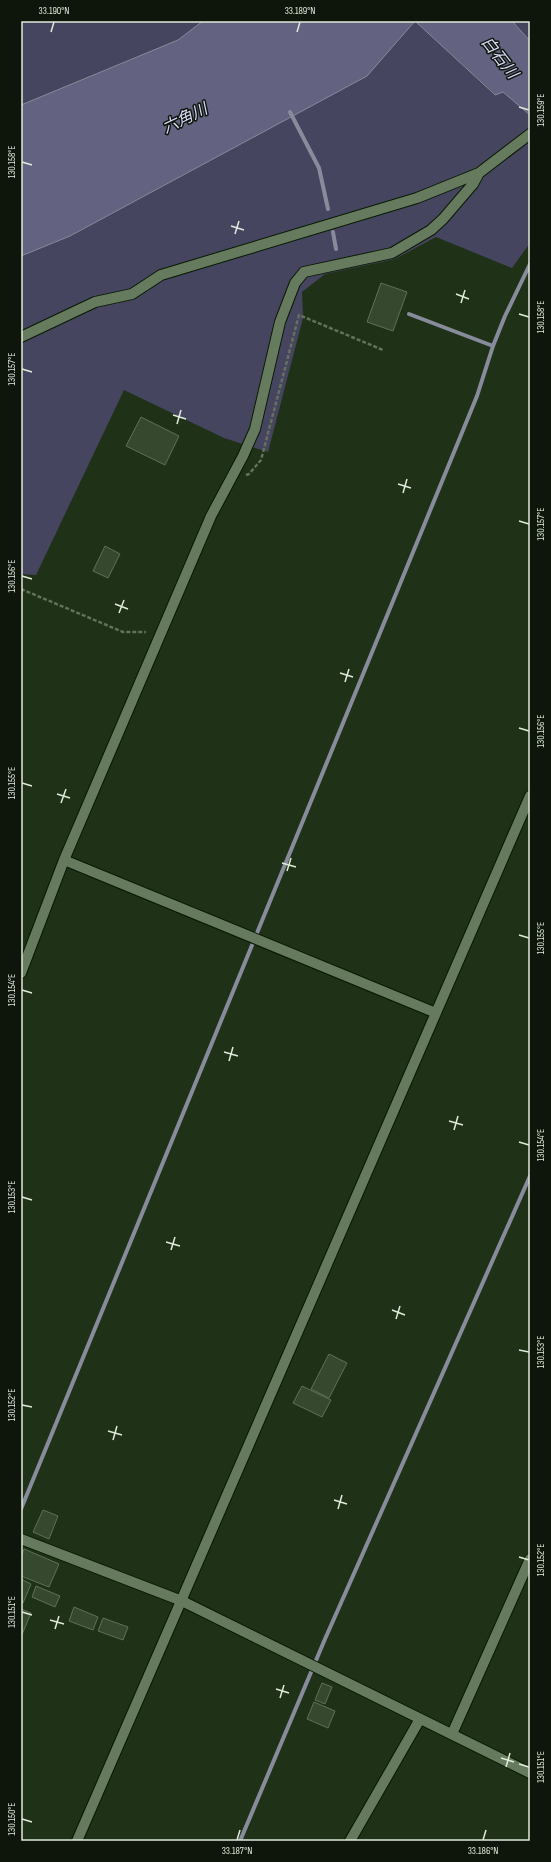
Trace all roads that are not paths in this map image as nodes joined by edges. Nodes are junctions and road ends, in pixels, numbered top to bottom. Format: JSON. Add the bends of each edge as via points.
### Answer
{"nodes":[{"id":1,"x":530,"y":134,"type":"edge"},
{"id":2,"x":479,"y":172,"type":"junction"},
{"id":3,"x":21,"y":337,"type":"edge"},
{"id":4,"x":530,"y":796,"type":"edge"},
{"id":5,"x":64,"y":860,"type":"junction"},
{"id":6,"x":22,"y":969,"type":"edge"},
{"id":7,"x":436,"y":1013,"type":"junction"},
{"id":8,"x":21,"y":1539,"type":"edge"},
{"id":9,"x":530,"y":1559,"type":"edge"},
{"id":10,"x":182,"y":1601,"type":"junction"},
{"id":11,"x":420,"y":1719,"type":"junction"},
{"id":12,"x":452,"y":1734,"type":"junction"},
{"id":13,"x":530,"y":1772,"type":"edge"},
{"id":14,"x":77,"y":1841,"type":"edge"},
{"id":15,"x":350,"y":1841,"type":"edge"}],
"edges":[{"from":1,"to":2,"type":"street"},
{"from":2,"to":3,"type":"street","via":[[417,198],[161,275],[132,294],[95,302]]},
{"from":2,"to":5,"type":"street","via":[[473,184],[431,230],[392,253],[304,272],[295,283],[280,322],[255,429],[211,516]]},
{"from":4,"to":7,"type":"street"},
{"from":5,"to":6,"type":"street"},
{"from":5,"to":7,"type":"street"},
{"from":7,"to":10,"type":"street"},
{"from":8,"to":10,"type":"street"},
{"from":9,"to":12,"type":"street"},
{"from":10,"to":11,"type":"street"},
{"from":10,"to":14,"type":"street"},
{"from":11,"to":12,"type":"street"},
{"from":11,"to":15,"type":"street"},
{"from":12,"to":13,"type":"street"}]}
